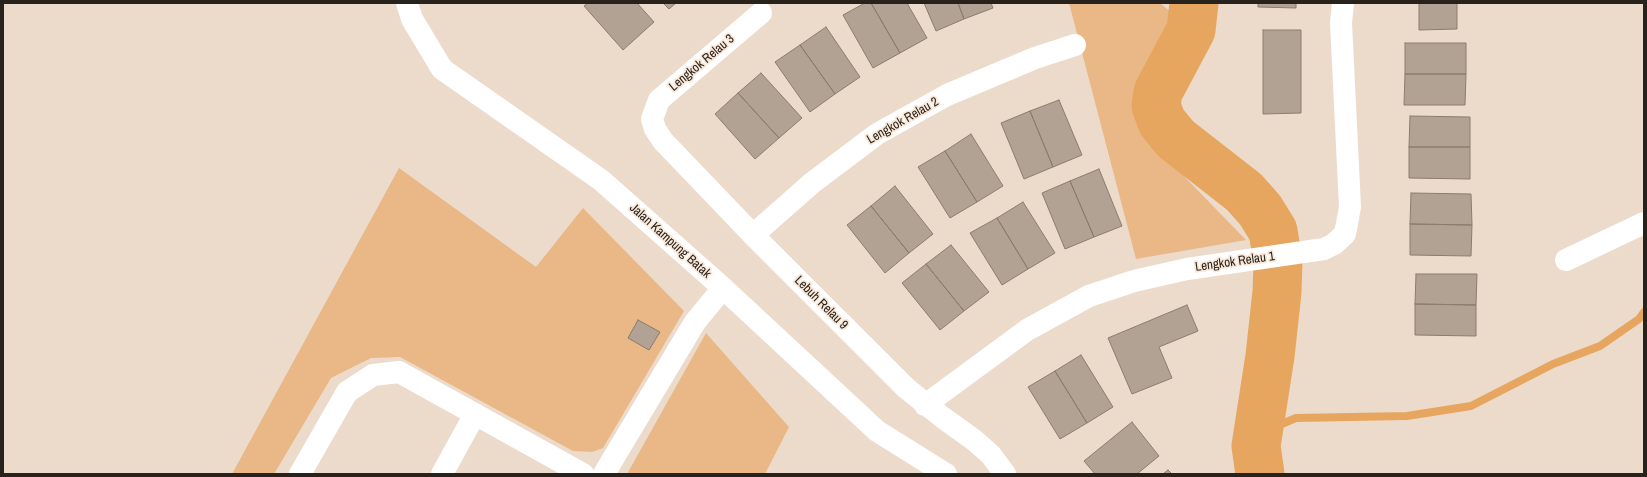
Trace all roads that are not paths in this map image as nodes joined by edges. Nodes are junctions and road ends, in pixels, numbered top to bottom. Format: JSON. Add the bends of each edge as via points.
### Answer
{"nodes":[{"id":1,"x":406,"y":3,"type":"edge"},
{"id":2,"x":1343,"y":3,"type":"edge"},
{"id":3,"x":761,"y":13,"type":"dead end"},
{"id":4,"x":1074,"y":45,"type":"dead end"},
{"id":5,"x":652,"y":119,"type":"joint"},
{"id":6,"x":1644,"y":223,"type":"edge"},
{"id":7,"x":753,"y":235,"type":"junction"},
{"id":8,"x":1566,"y":260,"type":"dead end"},
{"id":9,"x":723,"y":288,"type":"junction"},
{"id":10,"x":925,"y":405,"type":"junction"},
{"id":11,"x":475,"y":414,"type":"junction"},
{"id":12,"x":300,"y":474,"type":"edge"},
{"id":13,"x":442,"y":474,"type":"edge"},
{"id":14,"x":583,"y":474,"type":"edge"},
{"id":15,"x":604,"y":474,"type":"edge"},
{"id":16,"x":946,"y":474,"type":"edge"},
{"id":17,"x":1005,"y":474,"type":"edge"}],
"edges":[{"from":1,"to":9,"type":"street","name":"Jalan Kampung Batak","via":[[412,19],[442,69],[601,180]]},
{"from":2,"to":10,"type":"street","name":"Lengkok Relau 1","via":[[1341,23],[1350,207],[1345,234],[1324,249],[1187,269],[1134,281],[1089,296],[1028,330]]},
{"from":3,"to":5,"type":"street","name":"Lengkok Relau 3","via":[[665,94],[654,109]]},
{"from":4,"to":7,"type":"street","name":"Lengkok Relau 2","via":[[1035,58],[947,95],[877,134],[812,183]]},
{"from":5,"to":7,"type":"street","name":"Lebuh Relau 9","via":[[654,128],[663,141]]},
{"from":6,"to":8,"type":"street"},
{"from":7,"to":10,"type":"street","name":"Lebuh Relau 9"},
{"from":9,"to":15,"type":"street","via":[[695,322]]},
{"from":9,"to":16,"type":"street","name":"Jalan Kampung Batak","via":[[877,431]]},
{"from":10,"to":17,"type":"street","name":"Lebuh Relau 9","via":[[974,440],[991,455]]},
{"from":11,"to":12,"type":"street","via":[[399,372],[373,374],[347,392]]},
{"from":11,"to":13,"type":"street"},
{"from":11,"to":14,"type":"street"}]}
